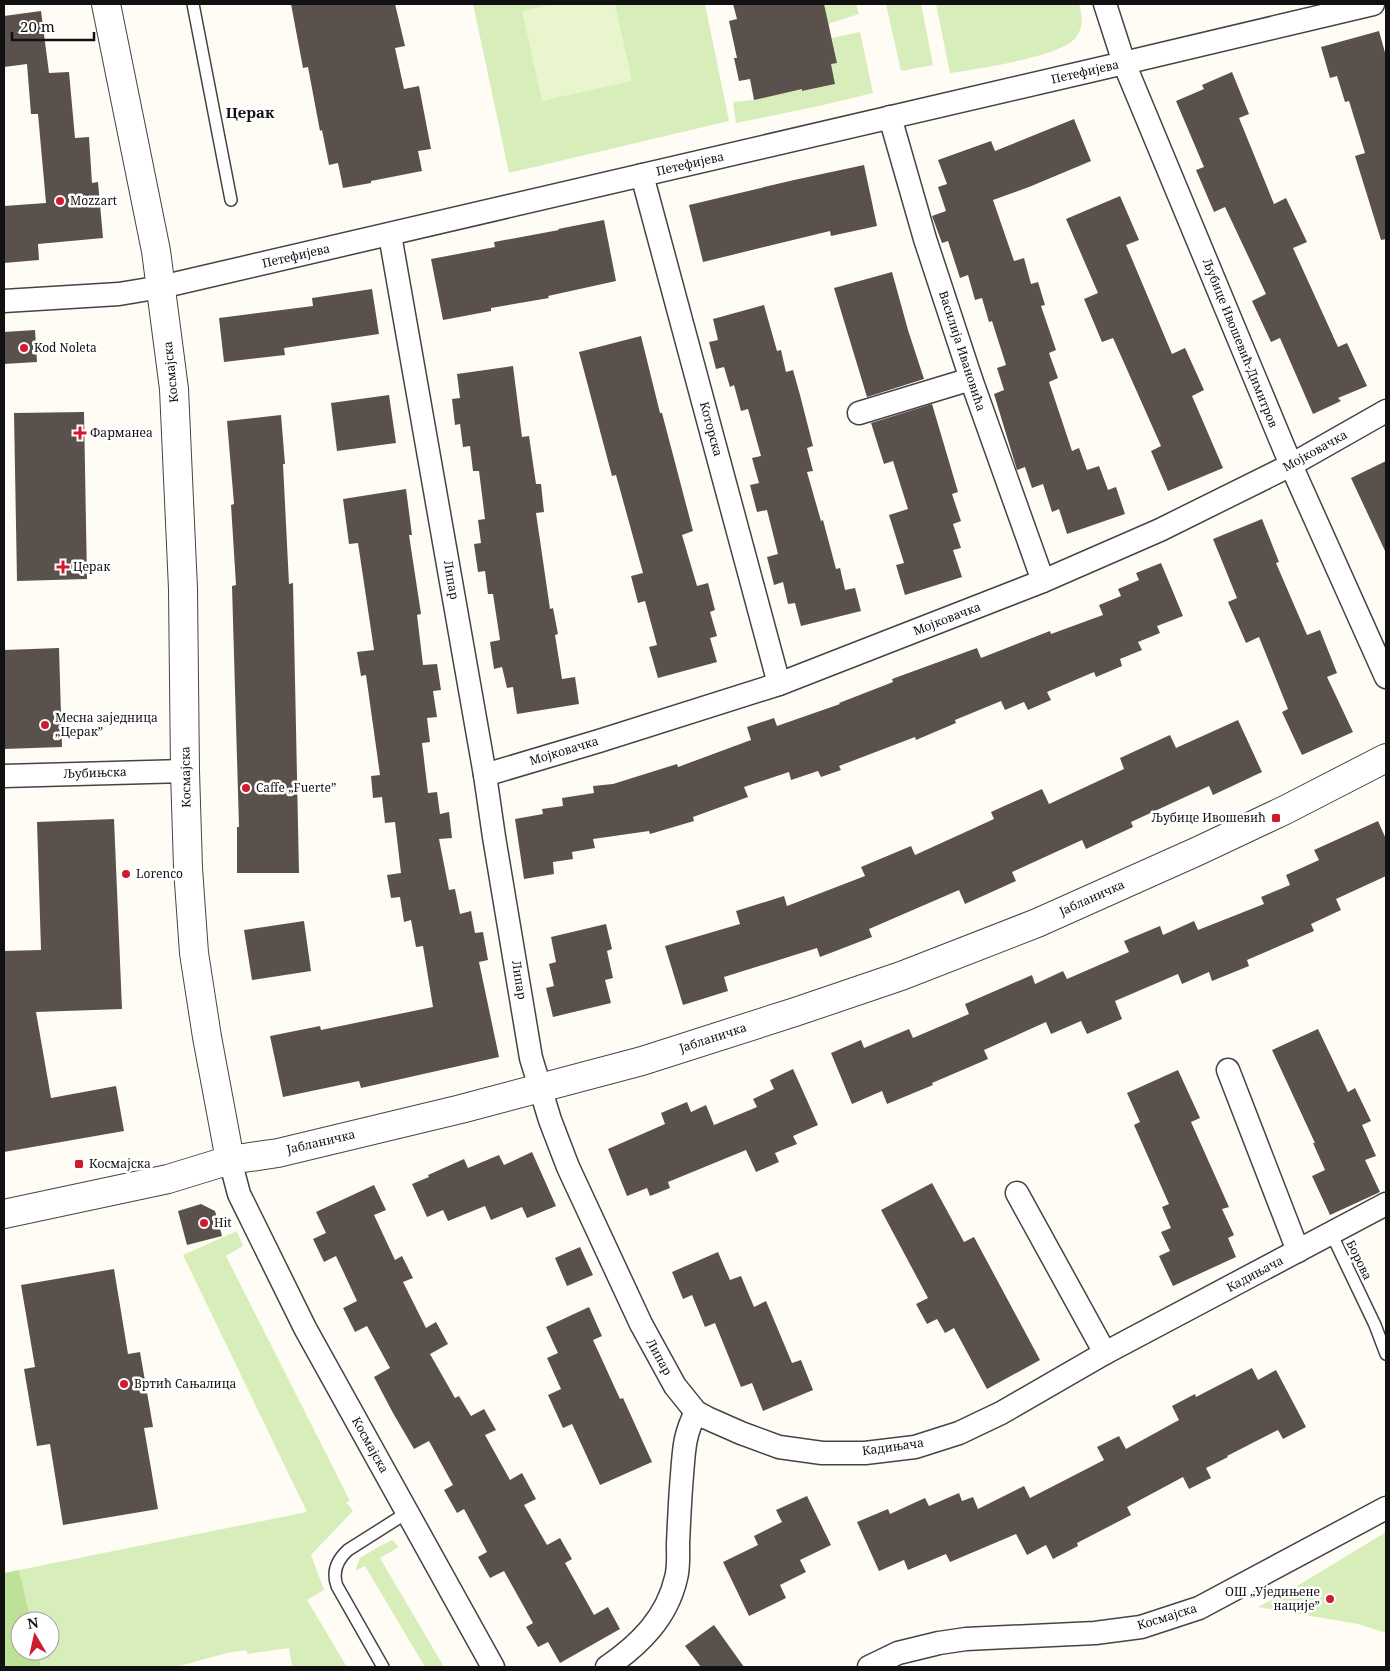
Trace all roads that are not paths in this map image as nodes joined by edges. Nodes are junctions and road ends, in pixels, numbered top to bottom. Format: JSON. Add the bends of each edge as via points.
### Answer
{"nodes":[{"id":1,"x":106,"y":4,"type":"edge"},
{"id":2,"x":193,"y":4,"type":"edge"},
{"id":3,"x":1105,"y":4,"type":"edge"},
{"id":4,"x":1373,"y":4,"type":"edge"},
{"id":5,"x":1124,"y":63,"type":"junction"},
{"id":6,"x":890,"y":117,"type":"junction"},
{"id":7,"x":642,"y":175,"type":"junction"},
{"id":8,"x":231,"y":200,"type":"dead end"},
{"id":9,"x":390,"y":235,"type":"junction"},
{"id":10,"x":161,"y":287,"type":"junction"},
{"id":11,"x":4,"y":301,"type":"edge"},
{"id":12,"x":971,"y":379,"type":"junction"},
{"id":13,"x":1386,"y":411,"type":"edge"},
{"id":14,"x":859,"y":413,"type":"dead end"},
{"id":15,"x":1291,"y":466,"type":"junction"},
{"id":16,"x":1043,"y":581,"type":"junction"},
{"id":17,"x":1386,"y":677,"type":"edge"},
{"id":18,"x":780,"y":684,"type":"junction"},
{"id":19,"x":1386,"y":758,"type":"edge"},
{"id":20,"x":186,"y":771,"type":"junction"},
{"id":21,"x":486,"y":774,"type":"junction"},
{"id":22,"x":4,"y":776,"type":"edge"},
{"id":23,"x":1228,"y":1070,"type":"dead end"},
{"id":24,"x":540,"y":1088,"type":"junction"},
{"id":25,"x":230,"y":1160,"type":"junction"},
{"id":26,"x":1018,"y":1194,"type":"dead end"},
{"id":27,"x":1386,"y":1204,"type":"edge"},
{"id":28,"x":4,"y":1214,"type":"edge"},
{"id":29,"x":1331,"y":1233,"type":"junction"},
{"id":30,"x":1298,"y":1251,"type":"junction"},
{"id":31,"x":1105,"y":1353,"type":"junction"},
{"id":32,"x":1386,"y":1354,"type":"edge"},
{"id":33,"x":696,"y":1412,"type":"junction"},
{"id":34,"x":1386,"y":1508,"type":"edge"},
{"id":35,"x":408,"y":1512,"type":"junction"},
{"id":36,"x":383,"y":1667,"type":"edge"},
{"id":37,"x":493,"y":1667,"type":"edge"},
{"id":38,"x":607,"y":1667,"type":"edge"},
{"id":39,"x":869,"y":1667,"type":"edge"}],
"edges":[{"from":1,"to":10,"type":"street","name":"Космајска"},
{"from":2,"to":8,"type":"lane"},
{"from":3,"to":5,"type":"street","name":"Љубице Ивошевић-Димитров"},
{"from":4,"to":5,"type":"street","name":"Петефијева"},
{"from":5,"to":6,"type":"street","name":"Петефијева"},
{"from":5,"to":15,"type":"street","name":"Љубице Ивошевић-Димитров"},
{"from":6,"to":7,"type":"street","name":"Петефијева"},
{"from":6,"to":12,"type":"street","name":"Василија Ивановића","via":[[925,240]]},
{"from":7,"to":9,"type":"street","name":"Петефијева"},
{"from":7,"to":18,"type":"street","name":"Которска"},
{"from":9,"to":10,"type":"street","name":"Петефијева"},
{"from":9,"to":21,"type":"street","name":"Липар"},
{"from":10,"to":11,"type":"street","name":"Петефијева","via":[[119,294]]},
{"from":10,"to":20,"type":"street","name":"Космајска","via":[[174,389],[183,589]]},
{"from":12,"to":14,"type":"street"},
{"from":12,"to":16,"type":"street","name":"Василија Ивановића"},
{"from":13,"to":15,"type":"street","name":"Мојковачка"},
{"from":15,"to":16,"type":"street","name":"Мојковачка","via":[[1160,530]]},
{"from":15,"to":17,"type":"street","name":"Љубице Ивошевић-Димитров"},
{"from":16,"to":18,"type":"street","name":"Мојковачка"},
{"from":18,"to":21,"type":"street","name":"Мојковачка"},
{"from":19,"to":24,"type":"street","name":"Јабланичка","via":[[1198,851],[1019,930],[804,1009],[642,1061]]},
{"from":20,"to":22,"type":"street","name":"Љубињска"},
{"from":20,"to":25,"type":"street","name":"Космајска","via":[[194,952]]},
{"from":21,"to":24,"type":"street","name":"Липар","via":[[532,1058]]},
{"from":23,"to":30,"type":"street","name":"Кадињача"},
{"from":24,"to":25,"type":"street","name":"Јабланичка","via":[[278,1152]]},
{"from":24,"to":33,"type":"street","name":"Липар","via":[[568,1167],[621,1283],[675,1386]]},
{"from":25,"to":28,"type":"street","name":"Јабланичка","via":[[168,1179]]},
{"from":25,"to":35,"type":"street","name":"Космајска","via":[[239,1194],[262,1244]]},
{"from":26,"to":31,"type":"street"},
{"from":27,"to":29,"type":"street","name":"Кадињача"},
{"from":29,"to":30,"type":"street","name":"Кадињача"},
{"from":29,"to":32,"type":"lane","name":"Борова"},
{"from":30,"to":31,"type":"street","name":"Кадињача"},
{"from":31,"to":33,"type":"street","name":"Кадињача","via":[[1001,1413],[958,1433],[915,1447],[822,1454],[779,1447]]},
{"from":33,"to":38,"type":"street","via":[[684,1440],[677,1576],[672,1594],[647,1634]]},
{"from":34,"to":39,"type":"street","name":"Космајска","via":[[1200,1608],[1141,1627],[948,1642],[898,1653]]},
{"from":35,"to":36,"type":"lane","via":[[348,1550],[335,1568],[337,1586]]},
{"from":35,"to":37,"type":"street","name":"Космајска"}]}
